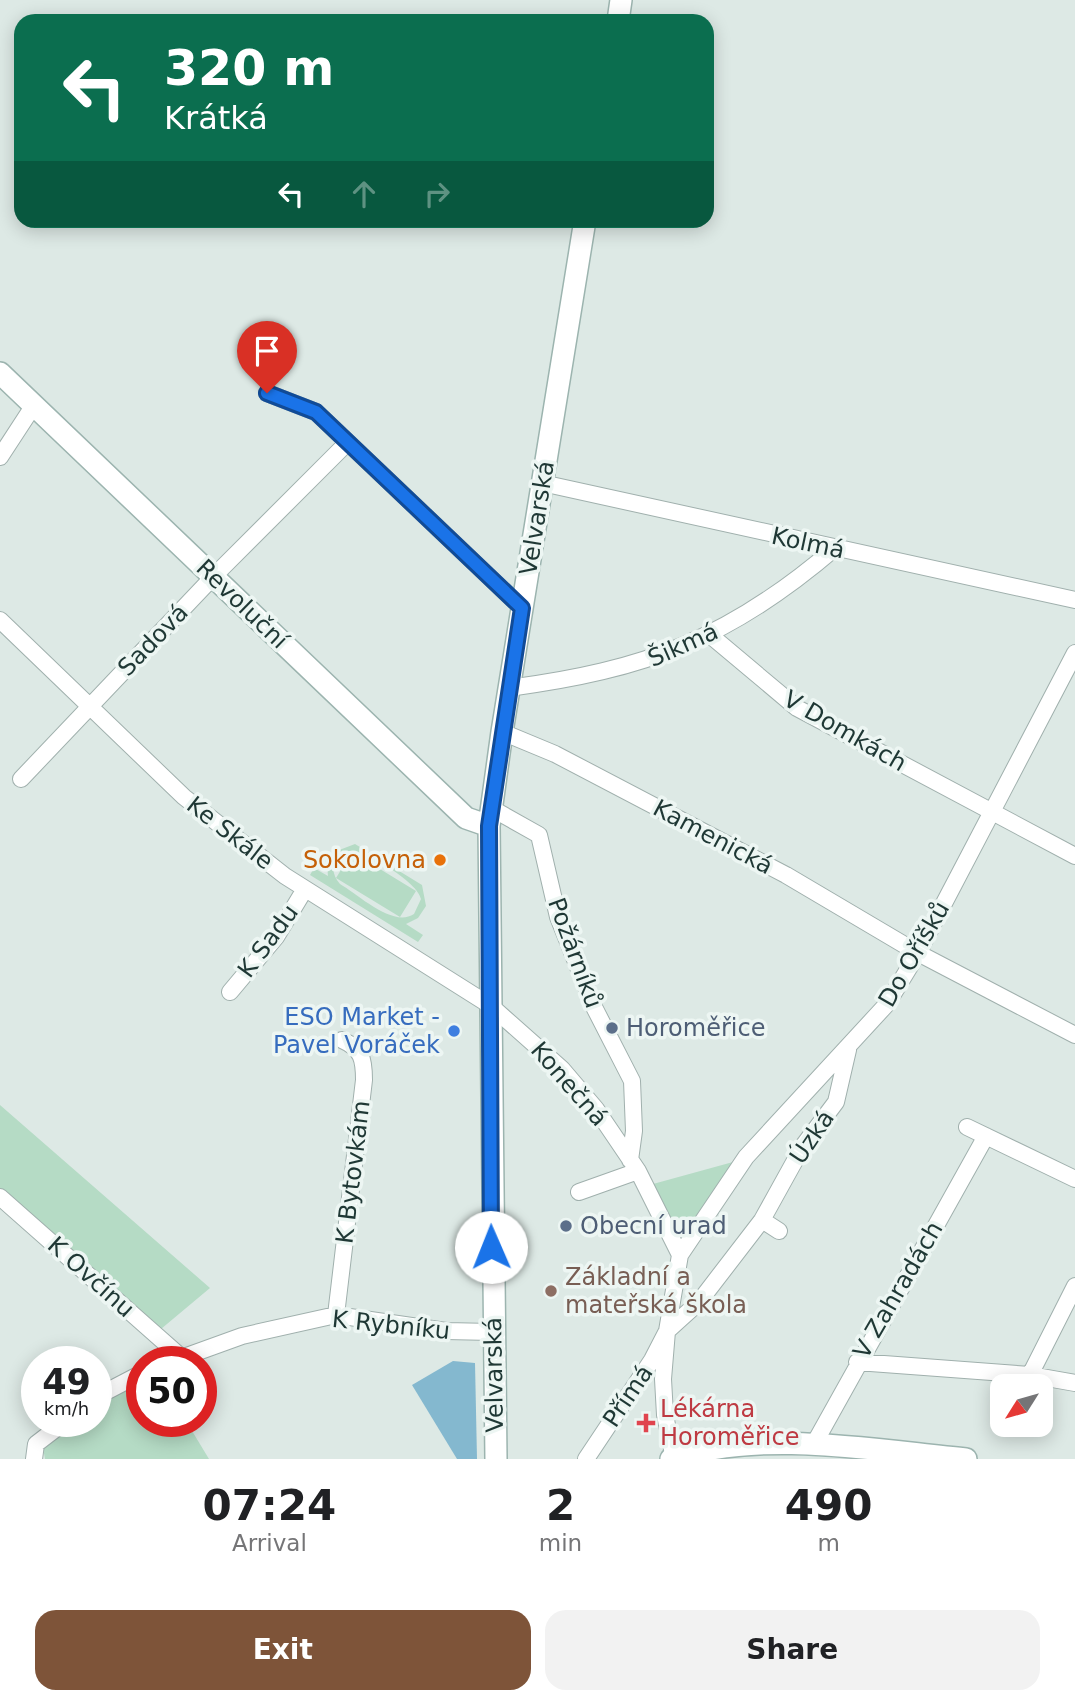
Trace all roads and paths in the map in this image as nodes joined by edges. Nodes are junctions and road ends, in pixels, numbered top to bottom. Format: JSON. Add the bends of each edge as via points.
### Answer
{"nodes":[{"id":1,"x":584,"y":228,"type":"edge"},
{"id":2,"x":0,"y":373,"type":"edge"},
{"id":3,"x":267,"y":393,"type":"dead end"},
{"id":4,"x":34,"y":405,"type":"junction"},
{"id":5,"x":347,"y":443,"type":"junction"},
{"id":6,"x":0,"y":457,"type":"edge"},
{"id":7,"x":542,"y":483,"type":"junction"},
{"id":8,"x":835,"y":548,"type":"junction"},
{"id":9,"x":214,"y":576,"type":"junction"},
{"id":10,"x":1075,"y":600,"type":"edge"},
{"id":11,"x":522,"y":608,"type":"junction"},
{"id":12,"x":0,"y":620,"type":"edge"},
{"id":13,"x":710,"y":635,"type":"junction"},
{"id":14,"x":1075,"y":653,"type":"edge"},
{"id":15,"x":509,"y":688,"type":"junction"},
{"id":16,"x":90,"y":706,"type":"junction"},
{"id":17,"x":502,"y":732,"type":"junction"},
{"id":18,"x":21,"y":779,"type":"dead end"},
{"id":19,"x":991,"y":813,"type":"junction"},
{"id":20,"x":490,"y":817,"type":"junction"},
{"id":21,"x":1075,"y":856,"type":"edge"},
{"id":22,"x":305,"y":889,"type":"junction"},
{"id":23,"x":918,"y":953,"type":"junction"},
{"id":24,"x":230,"y":992,"type":"dead end"},
{"id":25,"x":491,"y":1006,"type":"junction"},
{"id":26,"x":1075,"y":1035,"type":"edge"},
{"id":27,"x":342,"y":1040,"type":"dead end"},
{"id":28,"x":849,"y":1048,"type":"junction"},
{"id":29,"x":967,"y":1127,"type":"dead end"},
{"id":30,"x":986,"y":1136,"type":"junction"},
{"id":31,"x":634,"y":1166,"type":"junction"},
{"id":32,"x":1075,"y":1179,"type":"edge"},
{"id":33,"x":579,"y":1192,"type":"dead end"},
{"id":34,"x":0,"y":1197,"type":"edge"},
{"id":35,"x":761,"y":1220,"type":"junction"},
{"id":36,"x":779,"y":1231,"type":"dead end"},
{"id":37,"x":680,"y":1255,"type":"junction"},
{"id":38,"x":1075,"y":1286,"type":"edge"},
{"id":39,"x":335,"y":1315,"type":"junction"},
{"id":40,"x":667,"y":1331,"type":"junction"},
{"id":41,"x":492,"y":1332,"type":"junction"},
{"id":42,"x":162,"y":1346,"type":"edge"},
{"id":43,"x":213,"y":1346,"type":"edge"},
{"id":44,"x":857,"y":1362,"type":"junction"},
{"id":45,"x":1017,"y":1374,"type":"edge"},
{"id":46,"x":1031,"y":1374,"type":"edge"},
{"id":47,"x":1054,"y":1379,"type":"edge"},
{"id":48,"x":1075,"y":1382,"type":"edge"},
{"id":49,"x":45,"y":1437,"type":"edge"},
{"id":50,"x":814,"y":1444,"type":"junction"},
{"id":51,"x":34,"y":1459,"type":"edge"},
{"id":52,"x":496,"y":1459,"type":"edge"},
{"id":53,"x":586,"y":1459,"type":"edge"},
{"id":54,"x":673,"y":1459,"type":"edge"},
{"id":55,"x":966,"y":1459,"type":"edge"}],
"edges":[{"from":1,"to":7,"type":"main road","name":"Velvarská"},
{"from":2,"to":4,"type":"main road","name":"Revoluční"},
{"from":3,"to":5,"type":"street","via":[[316,412]]},
{"from":4,"to":6,"type":"street"},
{"from":4,"to":9,"type":"main road","name":"Revoluční"},
{"from":5,"to":9,"type":"street","name":"Sadová"},
{"from":5,"to":11,"type":"street"},
{"from":7,"to":8,"type":"street","name":"Kolmá"},
{"from":7,"to":11,"type":"main road","name":"Velvarská"},
{"from":8,"to":10,"type":"street","name":"Kolmá"},
{"from":8,"to":13,"type":"street","name":"Šikmá","via":[[758,609]]},
{"from":9,"to":16,"type":"street","name":"Sadová"},
{"from":9,"to":20,"type":"main road","name":"Revoluční","via":[[466,818]]},
{"from":11,"to":15,"type":"main road","name":"Velvarská"},
{"from":12,"to":16,"type":"street","name":"Ke Skále"},
{"from":13,"to":15,"type":"street","name":"Šikmá","via":[[640,664]]},
{"from":13,"to":19,"type":"street","name":"V Domkách","via":[[797,708]]},
{"from":14,"to":19,"type":"street","name":"Do Oříšků"},
{"from":15,"to":17,"type":"main road","name":"Velvarská"},
{"from":16,"to":18,"type":"street","name":"Sadová"},
{"from":16,"to":22,"type":"street","name":"Ke Skále","via":[[184,797]]},
{"from":17,"to":20,"type":"main road","name":"Velvarská"},
{"from":17,"to":23,"type":"street","name":"Kamenická","via":[[555,754],[786,875]]},
{"from":19,"to":21,"type":"street","name":"V Domkách"},
{"from":19,"to":23,"type":"street","name":"Do Oříšků"},
{"from":20,"to":25,"type":"main road","name":"Velvarská"},
{"from":20,"to":31,"type":"street","name":"Požárníků","via":[[539,835],[558,917],[594,1007],[632,1081]]},
{"from":22,"to":24,"type":"street","name":"K Sadu","via":[[276,937]]},
{"from":22,"to":25,"type":"street","name":"Ke Skále"},
{"from":23,"to":26,"type":"street","name":"Kamenická"},
{"from":23,"to":28,"type":"street","name":"Do Oříšků","via":[[887,1004]]},
{"from":25,"to":31,"type":"street","name":"Konečná","via":[[562,1069]]},
{"from":25,"to":41,"type":"main road","name":"Velvarská"},
{"from":27,"to":39,"type":"street","name":"K Bytovkám","via":[[356,1046],[364,1059],[364,1080]]},
{"from":28,"to":35,"type":"street","name":"Úzká","via":[[836,1102],[803,1146]]},
{"from":28,"to":37,"type":"street","name":"Do Oříšků","via":[[746,1157]]},
{"from":29,"to":30,"type":"street"},
{"from":30,"to":32,"type":"street"},
{"from":30,"to":44,"type":"street","name":"V Zahradách"},
{"from":31,"to":33,"type":"street"},
{"from":31,"to":37,"type":"street","name":"Konečná"},
{"from":34,"to":42,"type":"street","name":"K Ovčínu"},
{"from":35,"to":36,"type":"street"},
{"from":35,"to":40,"type":"street","name":"Úzká","via":[[699,1302]]},
{"from":37,"to":40,"type":"street"},
{"from":38,"to":46,"type":"street"},
{"from":39,"to":41,"type":"street","name":"K Rybníku","via":[[446,1331]]},
{"from":39,"to":43,"type":"street","name":"K Rybníku"},
{"from":40,"to":53,"type":"street","name":"Přímá"},
{"from":40,"to":54,"type":"street","via":[[662,1399]]},
{"from":41,"to":52,"type":"main road","name":"Velvarská"},
{"from":44,"to":45,"type":"street"},
{"from":44,"to":50,"type":"street","name":"V Zahradách"},
{"from":47,"to":48,"type":"street"},
{"from":49,"to":51,"type":"street","via":[[36,1444]]},
{"from":50,"to":54,"type":"main road","via":[[746,1446]]},
{"from":50,"to":55,"type":"main road"}]}
